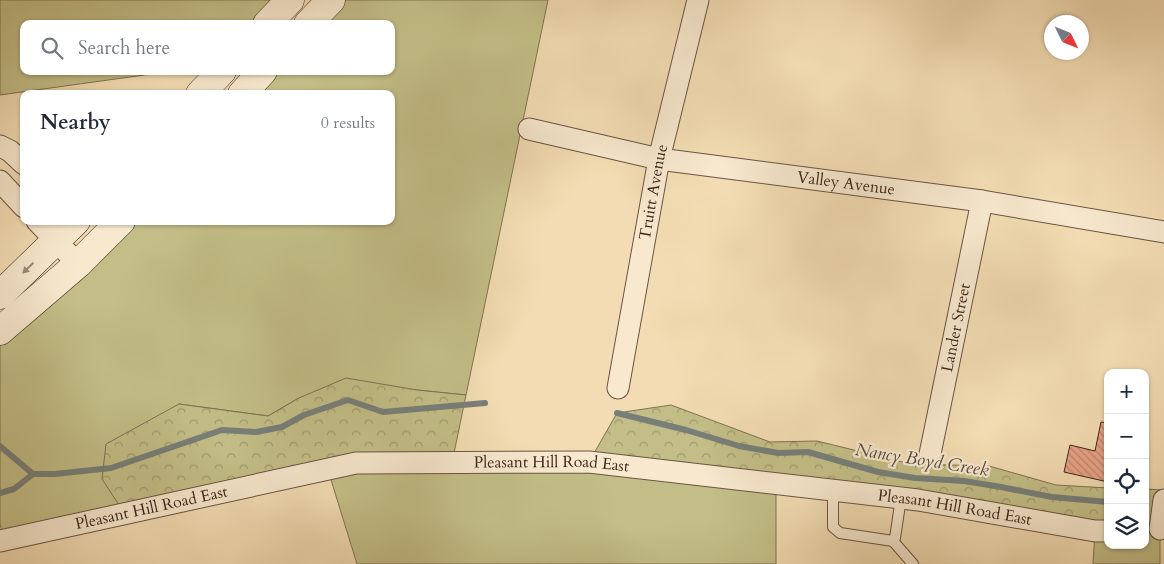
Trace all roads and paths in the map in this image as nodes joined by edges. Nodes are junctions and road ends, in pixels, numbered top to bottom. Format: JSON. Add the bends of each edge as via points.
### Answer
{"nodes":[{"id":1,"x":290,"y":0,"type":"edge"},
{"id":2,"x":331,"y":0,"type":"edge"},
{"id":3,"x":698,"y":0,"type":"edge"},
{"id":4,"x":272,"y":20,"type":"edge"},
{"id":5,"x":312,"y":20,"type":"edge"},
{"id":6,"x":218,"y":75,"type":"edge"},
{"id":7,"x":259,"y":75,"type":"edge"},
{"id":8,"x":204,"y":90,"type":"edge"},
{"id":9,"x":246,"y":90,"type":"edge"},
{"id":10,"x":529,"y":128,"type":"dead end"},
{"id":11,"x":0,"y":146,"type":"edge"},
{"id":12,"x":659,"y":159,"type":"junction"},
{"id":13,"x":20,"y":160,"type":"edge"},
{"id":14,"x":0,"y":181,"type":"edge"},
{"id":15,"x":982,"y":201,"type":"junction"},
{"id":16,"x":20,"y":203,"type":"edge"},
{"id":17,"x":42,"y":225,"type":"edge"},
{"id":18,"x":72,"y":225,"type":"edge"},
{"id":19,"x":84,"y":225,"type":"edge"},
{"id":20,"x":118,"y":225,"type":"edge"},
{"id":21,"x":1164,"y":232,"type":"edge"},
{"id":22,"x":56,"y":241,"type":"junction"},
{"id":23,"x":100,"y":242,"type":"junction"},
{"id":24,"x":78,"y":264,"type":"junction"},
{"id":25,"x":0,"y":295,"type":"edge"},
{"id":26,"x":0,"y":331,"type":"edge"},
{"id":27,"x":618,"y":388,"type":"dead end"},
{"id":28,"x":930,"y":454,"type":"dead end"},
{"id":29,"x":834,"y":490,"type":"junction"},
{"id":30,"x":901,"y":498,"type":"junction"},
{"id":31,"x":1164,"y":500,"type":"edge"},
{"id":32,"x":1156,"y":529,"type":"edge"},
{"id":33,"x":1104,"y":531,"type":"edge"},
{"id":34,"x":0,"y":541,"type":"edge"},
{"id":35,"x":893,"y":541,"type":"junction"},
{"id":36,"x":913,"y":564,"type":"edge"}],
"edges":[{"from":1,"to":4,"type":"main road"},
{"from":2,"to":5,"type":"main road"},
{"from":3,"to":12,"type":"street","name":"Truitt Avenue"},
{"from":6,"to":8,"type":"main road"},
{"from":7,"to":9,"type":"main road"},
{"from":10,"to":12,"type":"street","name":"Valley Avenue"},
{"from":11,"to":13,"type":"street"},
{"from":12,"to":15,"type":"street","name":"Valley Avenue"},
{"from":12,"to":27,"type":"street","name":"Truitt Avenue"},
{"from":14,"to":16,"type":"street"},
{"from":15,"to":21,"type":"street","name":"Valley Avenue"},
{"from":15,"to":28,"type":"street","name":"Lander Street"},
{"from":17,"to":22,"type":"street"},
{"from":18,"to":22,"type":"main road"},
{"from":19,"to":23,"type":"street"},
{"from":20,"to":23,"type":"main road"},
{"from":22,"to":24,"type":"street"},
{"from":22,"to":25,"type":"main road","one_way":true},
{"from":23,"to":24,"type":"main road"},
{"from":24,"to":26,"type":"main road"},
{"from":29,"to":30,"type":"street","name":"Pleasant Hill Road East"},
{"from":29,"to":34,"type":"street","name":"Pleasant Hill Road East","via":[[589,462],[356,464]]},
{"from":29,"to":35,"type":"lane","via":[[833,527],[840,533]]},
{"from":30,"to":33,"type":"street","name":"Pleasant Hill Road East"},
{"from":30,"to":35,"type":"lane"},
{"from":31,"to":32,"type":"street"},
{"from":35,"to":36,"type":"lane"}]}
